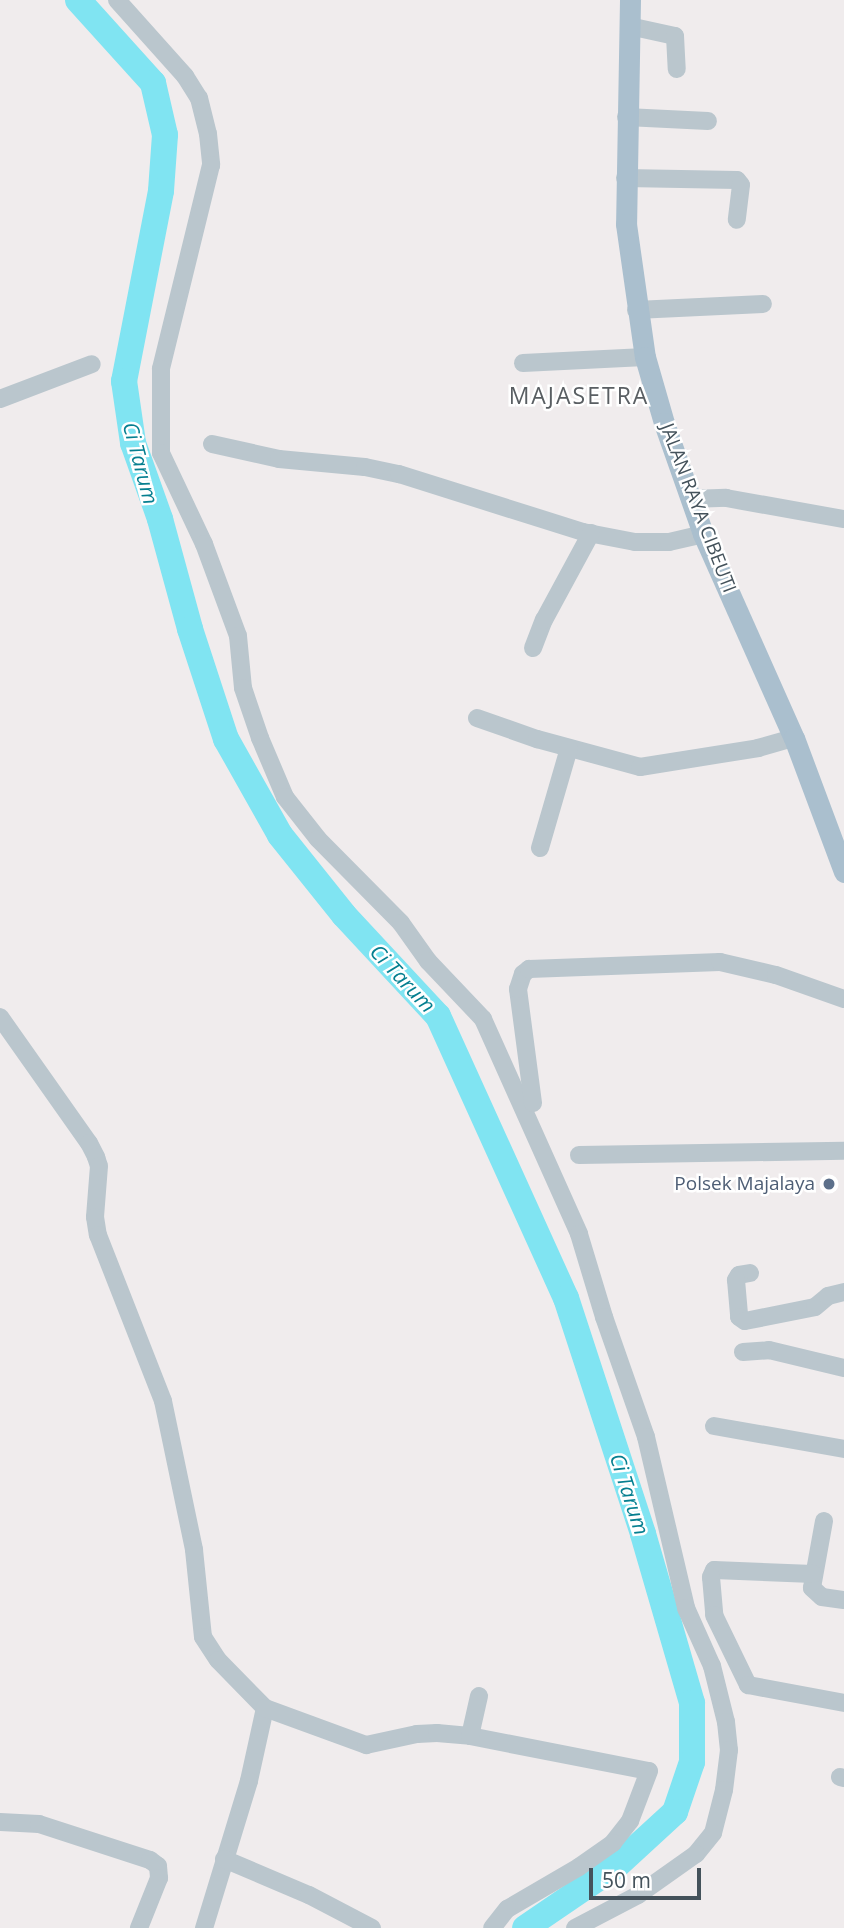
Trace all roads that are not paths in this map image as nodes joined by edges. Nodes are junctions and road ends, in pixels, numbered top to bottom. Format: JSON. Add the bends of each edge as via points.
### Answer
{"nodes":[{"id":1,"x":117,"y":0,"type":"edge"},
{"id":2,"x":629,"y":0,"type":"edge"},
{"id":3,"x":629,"y":26,"type":"junction"},
{"id":4,"x":677,"y":69,"type":"dead end"},
{"id":5,"x":626,"y":117,"type":"junction"},
{"id":6,"x":708,"y":121,"type":"dead end"},
{"id":7,"x":625,"y":178,"type":"junction"},
{"id":8,"x":737,"y":220,"type":"dead end"},
{"id":9,"x":763,"y":304,"type":"dead end"},
{"id":10,"x":636,"y":310,"type":"junction"},
{"id":11,"x":645,"y":357,"type":"junction"},
{"id":12,"x":523,"y":363,"type":"dead end"},
{"id":13,"x":92,"y":364,"type":"dead end"},
{"id":14,"x":0,"y":399,"type":"edge"},
{"id":15,"x":212,"y":444,"type":"dead end"},
{"id":16,"x":691,"y":499,"type":"junction"},
{"id":17,"x":844,"y":519,"type":"edge"},
{"id":18,"x":591,"y":533,"type":"junction"},
{"id":19,"x":704,"y":534,"type":"junction"},
{"id":20,"x":533,"y":648,"type":"dead end"},
{"id":21,"x":477,"y":718,"type":"dead end"},
{"id":22,"x":794,"y":738,"type":"junction"},
{"id":23,"x":569,"y":748,"type":"junction"},
{"id":24,"x":540,"y":848,"type":"dead end"},
{"id":25,"x":844,"y":872,"type":"edge"},
{"id":26,"x":844,"y":999,"type":"edge"},
{"id":27,"x":0,"y":1017,"type":"edge"},
{"id":28,"x":533,"y":1103,"type":"dead end"},
{"id":29,"x":844,"y":1151,"type":"edge"},
{"id":30,"x":579,"y":1155,"type":"dead end"},
{"id":31,"x":750,"y":1273,"type":"dead end"},
{"id":32,"x":844,"y":1292,"type":"edge"},
{"id":33,"x":743,"y":1352,"type":"dead end"},
{"id":34,"x":844,"y":1368,"type":"edge"},
{"id":35,"x":714,"y":1426,"type":"dead end"},
{"id":36,"x":844,"y":1449,"type":"edge"},
{"id":37,"x":824,"y":1521,"type":"dead end"},
{"id":38,"x":813,"y":1574,"type":"junction"},
{"id":39,"x":844,"y":1600,"type":"edge"},
{"id":40,"x":479,"y":1696,"type":"dead end"},
{"id":41,"x":844,"y":1703,"type":"edge"},
{"id":42,"x":265,"y":1708,"type":"junction"},
{"id":43,"x":470,"y":1736,"type":"junction"},
{"id":44,"x":0,"y":1822,"type":"edge"},
{"id":45,"x":224,"y":1858,"type":"junction"},
{"id":46,"x":139,"y":1928,"type":"edge"},
{"id":47,"x":204,"y":1928,"type":"edge"},
{"id":48,"x":372,"y":1928,"type":"edge"},
{"id":49,"x":492,"y":1928,"type":"edge"},
{"id":50,"x":575,"y":1928,"type":"edge"}],
"edges":[{"from":1,"to":50,"type":"street","via":[[185,76],[199,99],[208,134],[211,165],[161,369],[161,453],[204,544],[238,636],[243,688],[251,713],[285,797],[483,1019],[579,1234],[646,1437],[686,1608],[712,1666],[726,1722],[729,1750],[713,1833],[696,1854],[638,1895]]},
{"from":2,"to":3,"type":"main road","name":"JALAN RAYA CIBEUTI"},
{"from":3,"to":4,"type":"street","via":[[675,36]]},
{"from":3,"to":5,"type":"main road","name":"JALAN RAYA CIBEUTI"},
{"from":5,"to":6,"type":"street"},
{"from":5,"to":7,"type":"main road","name":"JALAN RAYA CIBEUTI"},
{"from":7,"to":8,"type":"street","via":[[737,180],[741,185]]},
{"from":7,"to":10,"type":"main road","name":"JALAN RAYA CIBEUTI"},
{"from":9,"to":10,"type":"street"},
{"from":10,"to":11,"type":"main road","name":"JALAN RAYA CIBEUTI"},
{"from":11,"to":12,"type":"street"},
{"from":11,"to":16,"type":"main road","name":"JALAN RAYA CIBEUTI"},
{"from":13,"to":14,"type":"street"},
{"from":15,"to":18,"type":"street","via":[[279,459],[399,474]]},
{"from":16,"to":17,"type":"street","via":[[726,498]]},
{"from":16,"to":19,"type":"main road","name":"JALAN RAYA CIBEUTI"},
{"from":18,"to":19,"type":"street","via":[[635,542],[669,542]]},
{"from":18,"to":20,"type":"street"},
{"from":19,"to":22,"type":"main road","name":"JALAN RAYA CIBEUTI"},
{"from":21,"to":23,"type":"street"},
{"from":22,"to":23,"type":"street","via":[[647,767]]},
{"from":22,"to":25,"type":"main road","name":"JALAN RAYA CIBEUTI"},
{"from":23,"to":24,"type":"street"},
{"from":26,"to":28,"type":"street","via":[[776,975],[720,962],[528,969],[518,989]]},
{"from":27,"to":42,"type":"street","via":[[96,1157],[98,1235],[163,1401],[194,1550],[203,1637],[218,1660]]},
{"from":29,"to":30,"type":"street"},
{"from":31,"to":32,"type":"street","via":[[736,1280],[739,1317],[745,1321],[816,1307],[828,1296]]},
{"from":33,"to":34,"type":"street","via":[[769,1350]]},
{"from":35,"to":36,"type":"street"},
{"from":37,"to":38,"type":"street"},
{"from":38,"to":39,"type":"street","via":[[812,1588],[817,1595]]},
{"from":38,"to":41,"type":"street","via":[[714,1570],[714,1615],[748,1685]]},
{"from":40,"to":43,"type":"street"},
{"from":42,"to":43,"type":"street","via":[[366,1745],[417,1734]]},
{"from":42,"to":45,"type":"street","via":[[249,1781]]},
{"from":43,"to":49,"type":"street","via":[[649,1771],[630,1821],[612,1843],[507,1909]]},
{"from":44,"to":46,"type":"street","via":[[39,1824],[158,1866],[159,1878]]},
{"from":45,"to":47,"type":"street"},
{"from":45,"to":48,"type":"street"}]}
